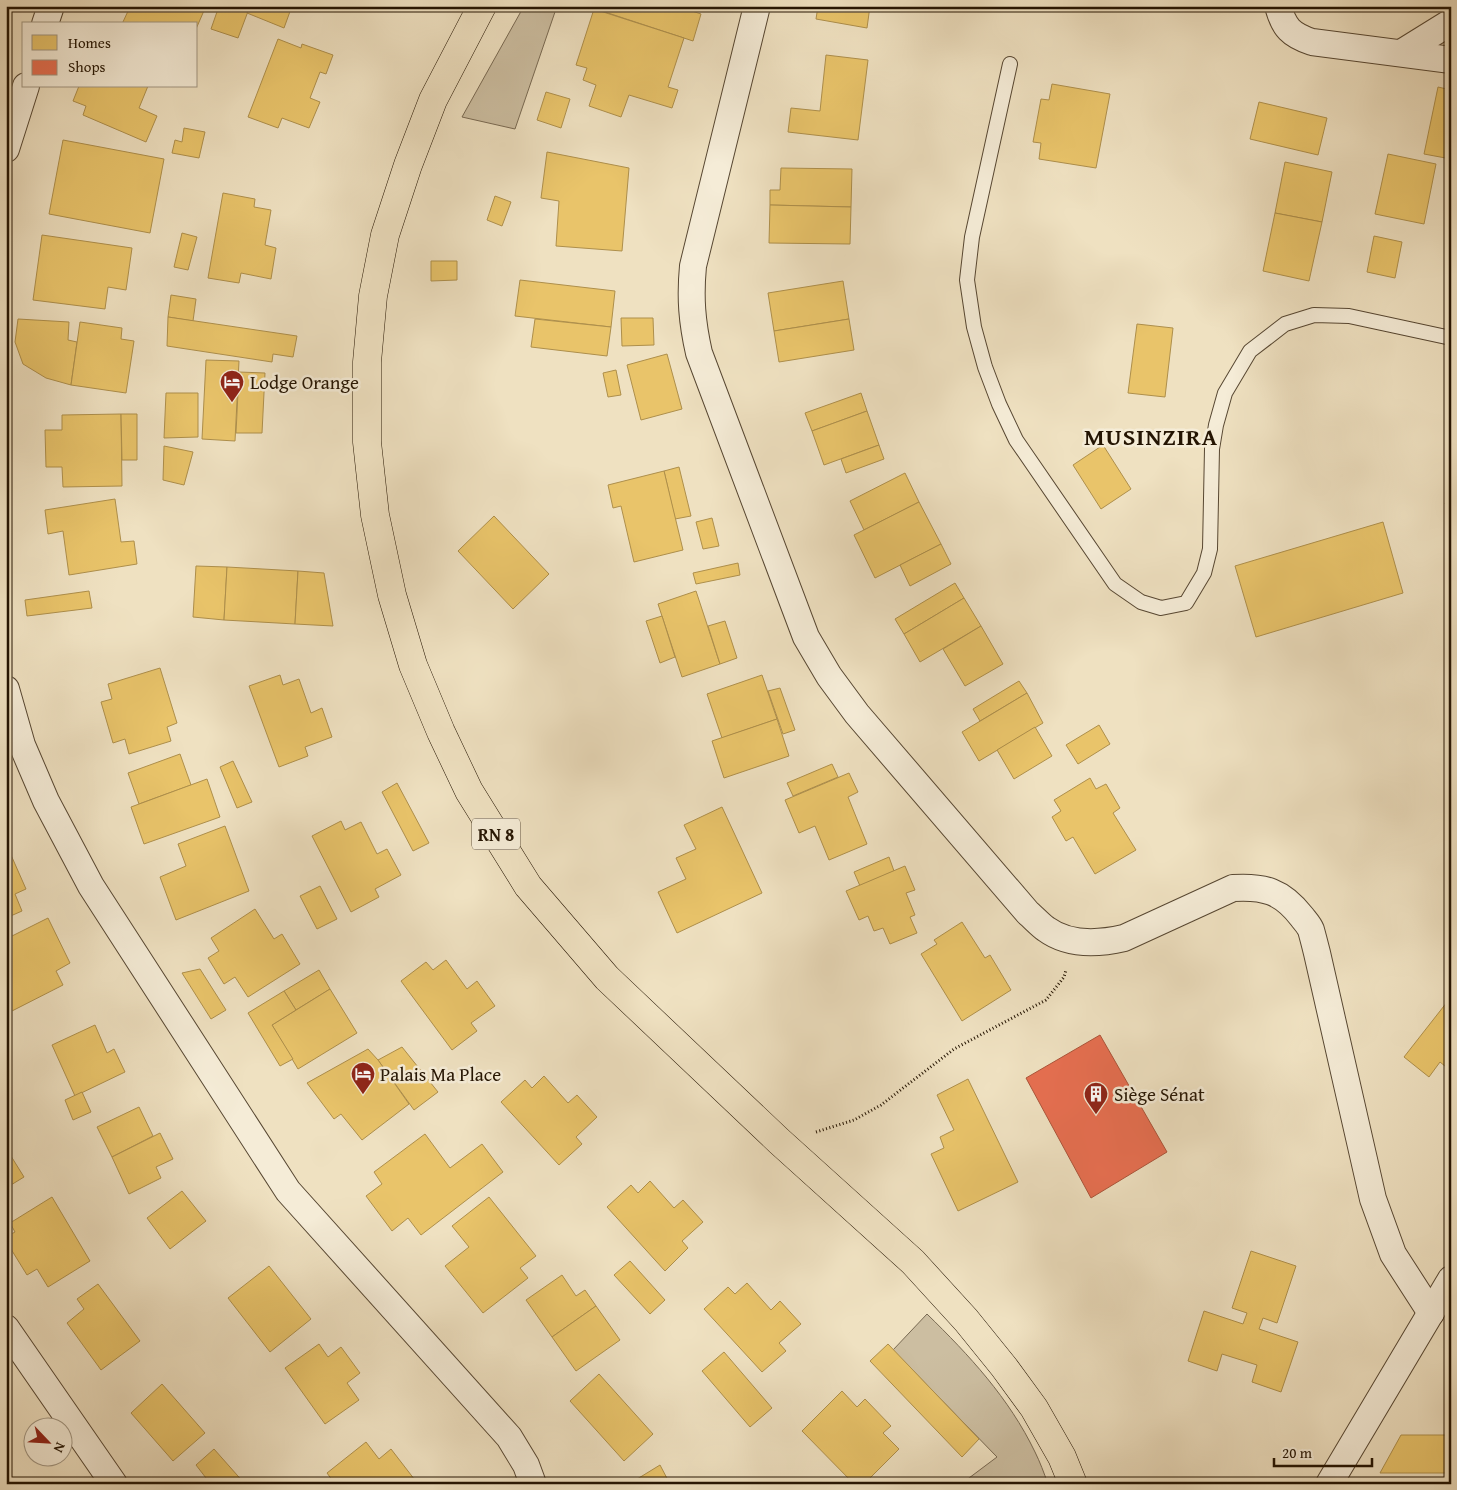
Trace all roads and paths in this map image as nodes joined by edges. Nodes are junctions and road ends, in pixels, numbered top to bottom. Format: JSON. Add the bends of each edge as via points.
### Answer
{"nodes":[{"id":1,"x":51,"y":6,"type":"edge"},
{"id":2,"x":482,"y":6,"type":"edge"},
{"id":3,"x":757,"y":6,"type":"edge"},
{"id":4,"x":1278,"y":6,"type":"edge"},
{"id":5,"x":46,"y":22,"type":"edge"},
{"id":6,"x":1451,"y":22,"type":"edge"},
{"id":7,"x":1400,"y":53,"type":"junction"},
{"id":8,"x":1451,"y":60,"type":"edge"},
{"id":9,"x":1010,"y":64,"type":"dead end"},
{"id":10,"x":25,"y":88,"type":"edge"},
{"id":11,"x":6,"y":149,"type":"edge"},
{"id":12,"x":1451,"y":338,"type":"edge"},
{"id":13,"x":6,"y":689,"type":"edge"},
{"id":14,"x":1077,"y":941,"type":"junction"},
{"id":15,"x":779,"y":1141,"type":"junction"},
{"id":16,"x":1451,"y":1279,"type":"edge"},
{"id":17,"x":1431,"y":1313,"type":"junction"},
{"id":18,"x":6,"y":1328,"type":"edge"},
{"id":19,"x":114,"y":1484,"type":"edge"},
{"id":20,"x":533,"y":1484,"type":"edge"},
{"id":21,"x":1073,"y":1484,"type":"edge"},
{"id":22,"x":1329,"y":1484,"type":"edge"}],
"edges":[{"from":1,"to":5,"type":"street"},
{"from":2,"to":15,"type":"main road","number":"RN 8","via":[[434,100],[408,166],[385,235],[373,296],[367,362],[367,442],[375,515],[392,595],[413,665],[441,732],[470,792],[528,886],[607,978]]},
{"from":3,"to":14,"type":"street","via":[[694,266],[691,292],[699,353],[806,637],[829,676],[857,714],[1028,913],[1046,929]]},
{"from":4,"to":7,"type":"street","via":[[1284,24],[1297,37],[1312,42]]},
{"from":6,"to":7,"type":"street"},
{"from":7,"to":8,"type":"street"},
{"from":9,"to":12,"type":"lane","via":[[972,237],[967,280],[974,327],[985,367],[1016,440],[1115,584],[1142,602],[1160,608],[1186,604],[1204,574],[1210,549],[1212,449],[1216,425],[1225,393],[1250,351],[1285,324],[1314,315],[1350,316]]},
{"from":10,"to":11,"type":"street"},
{"from":13,"to":20,"type":"street","via":[[22,745],[46,801],[87,878],[288,1191],[509,1437]]},
{"from":14,"to":15,"type":"path","via":[[1064,976],[1046,1000],[954,1049],[881,1105],[854,1120]]},
{"from":14,"to":17,"type":"street","via":[[1107,942],[1124,938],[1233,888],[1267,890],[1282,896],[1297,910],[1310,929],[1317,953],[1373,1199],[1393,1254]]},
{"from":15,"to":21,"type":"main road","number":"RN 8","via":[[913,1262],[966,1320],[1034,1408],[1062,1457]]},
{"from":16,"to":17,"type":"street"},
{"from":17,"to":22,"type":"street"},
{"from":18,"to":19,"type":"street"}]}
